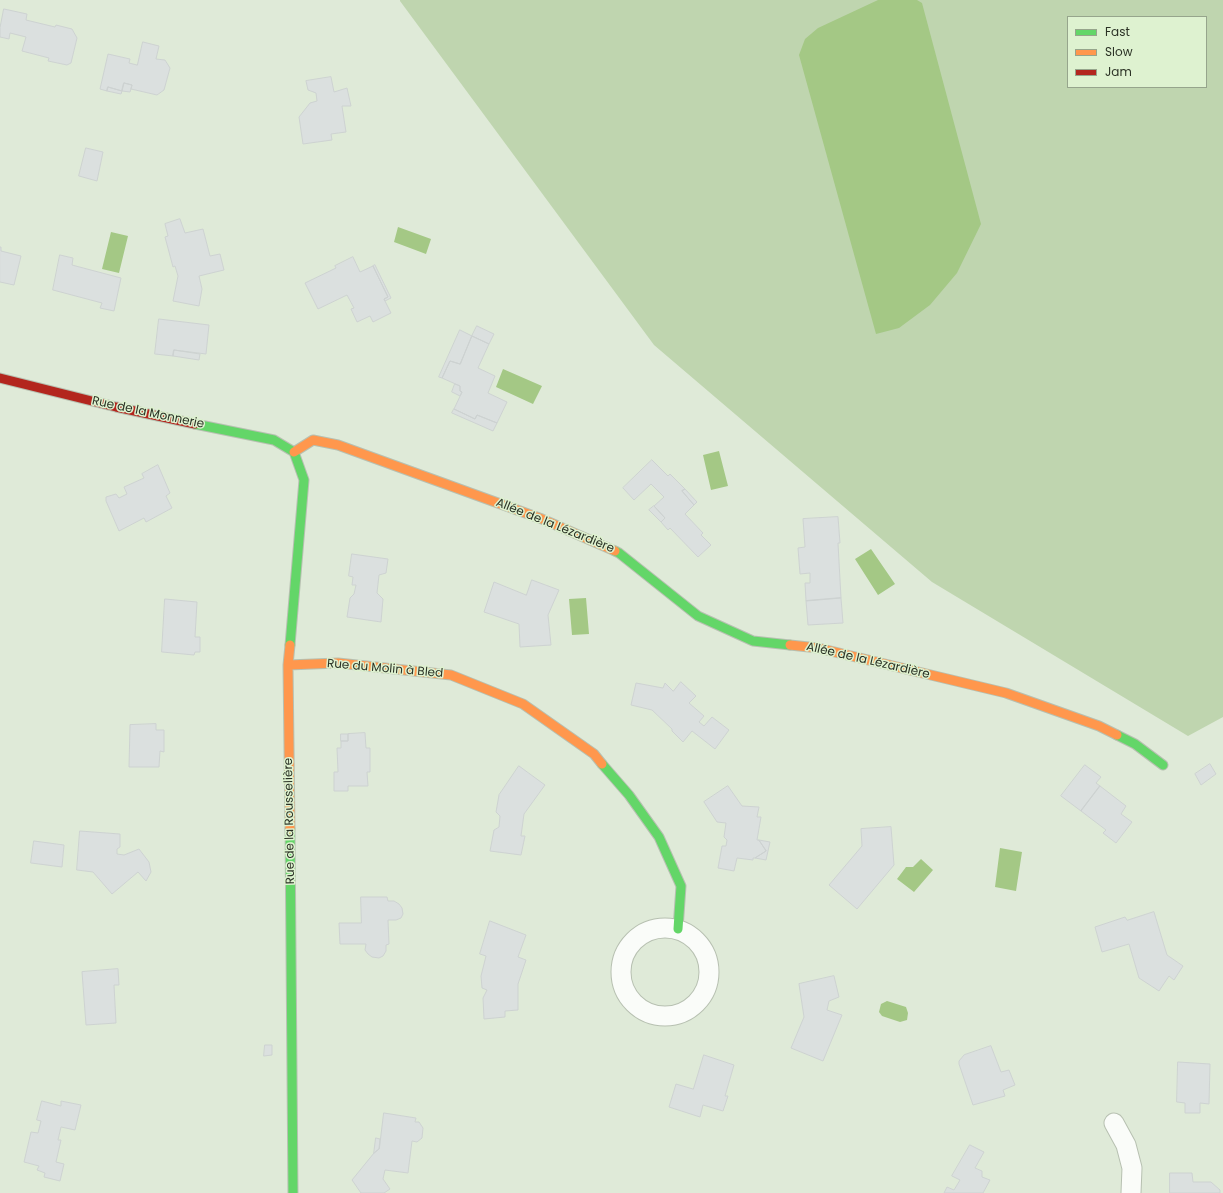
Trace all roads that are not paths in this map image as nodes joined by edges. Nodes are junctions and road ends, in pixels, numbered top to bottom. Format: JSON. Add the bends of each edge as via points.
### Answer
{"nodes":[{"id":1,"x":0,"y":378,"type":"edge"},
{"id":2,"x":294,"y":452,"type":"junction"},
{"id":3,"x":288,"y":664,"type":"junction"},
{"id":4,"x":1163,"y":765,"type":"dead end"},
{"id":5,"x":678,"y":929,"type":"junction"},
{"id":6,"x":1114,"y":1123,"type":"dead end"},
{"id":7,"x":293,"y":1193,"type":"edge"},
{"id":8,"x":1130,"y":1193,"type":"edge"}],
"edges":[{"from":1,"to":2,"type":"street","name":"Rue de la Monnerie","via":[[116,407],[274,440]]},
{"from":2,"to":3,"type":"street","name":"Rue de la Rousselière","via":[[304,480]]},
{"from":2,"to":4,"type":"street","name":"Allée de la Lézardière","via":[[313,440],[338,444],[542,518],[619,553],[698,616],[753,641],[818,648],[1006,693],[1099,726],[1135,744]]},
{"from":3,"to":5,"type":"street","name":"Rue du Molin à Bled","via":[[338,663],[451,675],[523,704],[594,754],[629,795],[659,837],[681,886]]},
{"from":3,"to":7,"type":"street","name":"Rue de la Rousselière"},
{"from":5,"to":5,"type":"street","via":[[662,928],[646,932],[633,941],[624,955],[621,971],[624,987],[632,1001],[645,1011],[661,1015],[676,1014],[691,1007],[702,996],[709,980],[709,964],[703,949],[692,937]]},
{"from":6,"to":8,"type":"street","via":[[1126,1145],[1132,1168]]}]}
